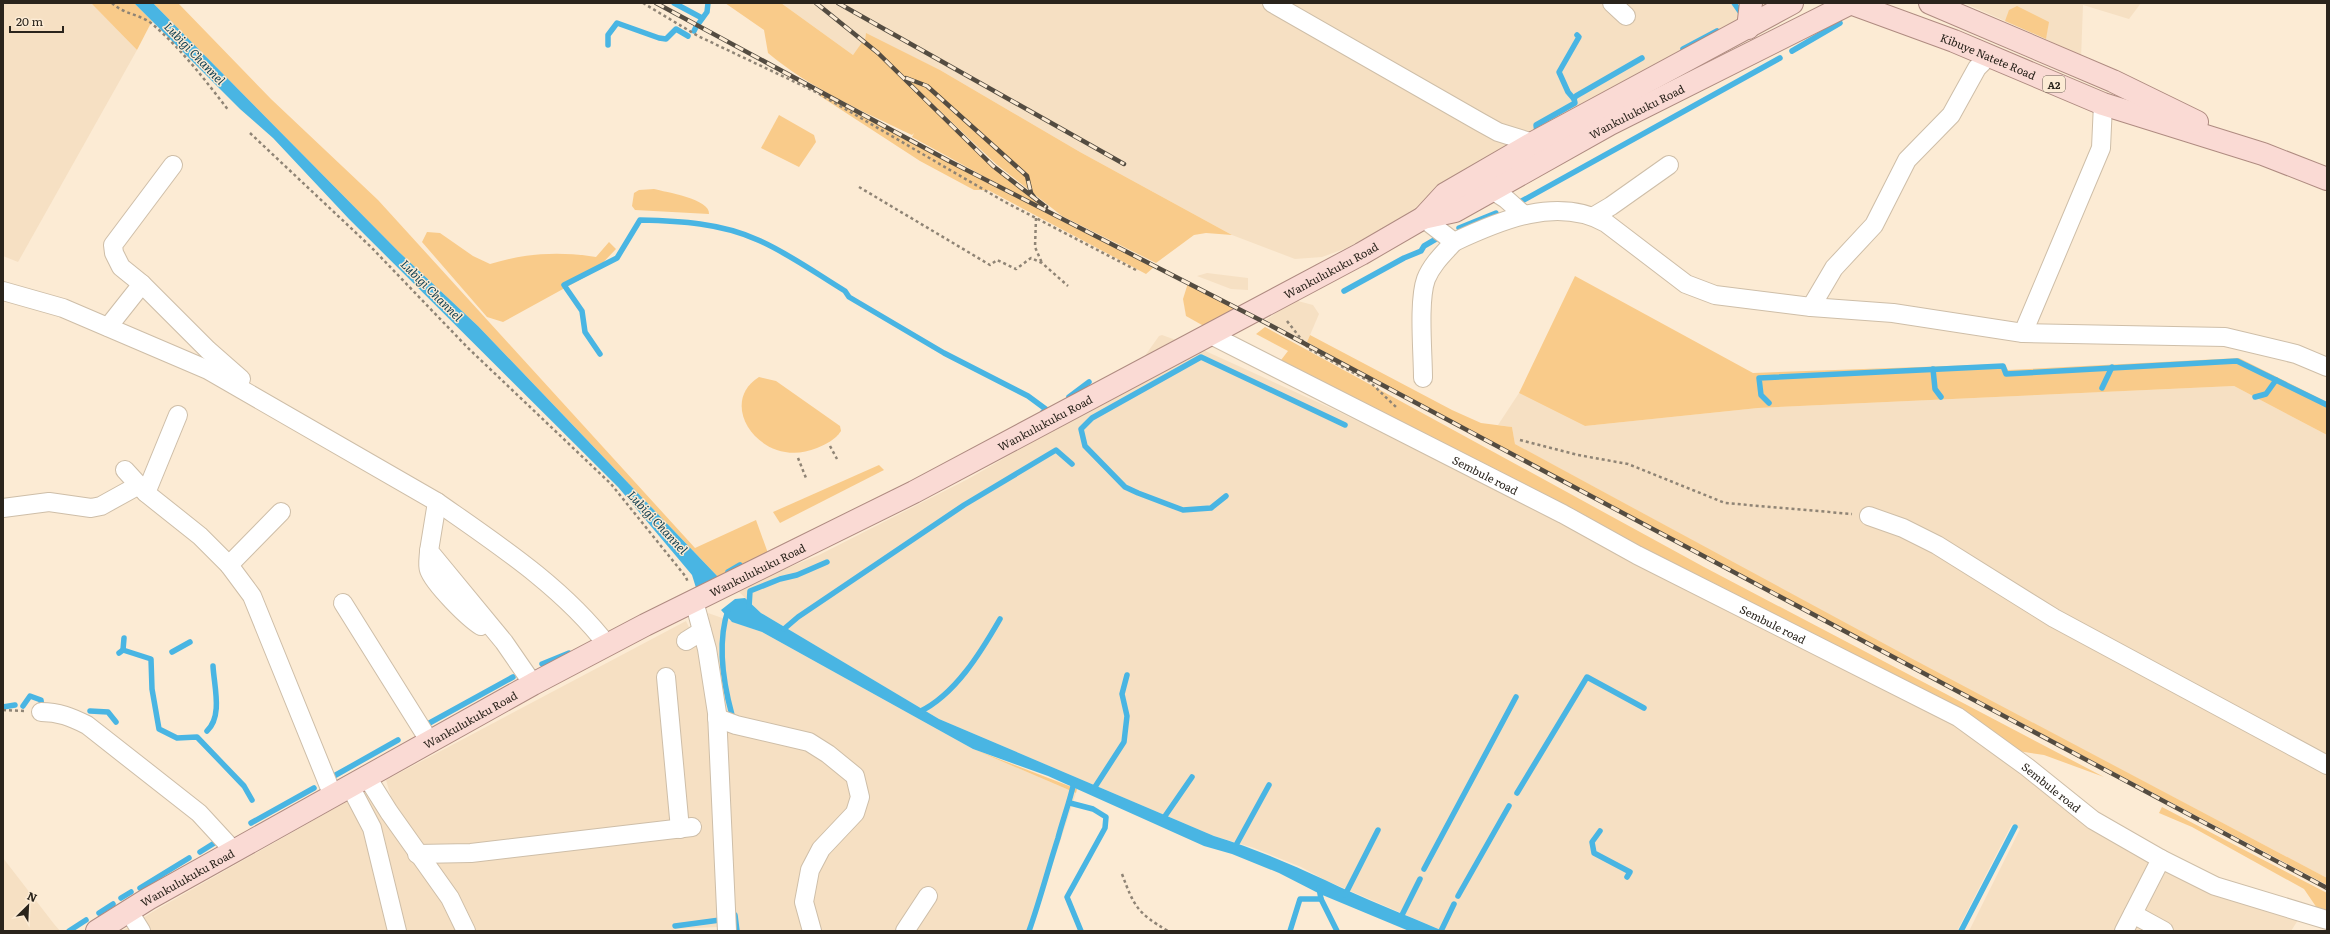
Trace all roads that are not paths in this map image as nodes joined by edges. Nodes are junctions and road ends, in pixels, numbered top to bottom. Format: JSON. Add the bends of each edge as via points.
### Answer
{"nodes":[{"id":1,"x":1272,"y":3,"type":"edge"},
{"id":2,"x":1612,"y":3,"type":"edge"},
{"id":3,"x":1751,"y":3,"type":"edge"},
{"id":4,"x":1792,"y":3,"type":"edge"},
{"id":5,"x":1850,"y":3,"type":"edge"},
{"id":6,"x":1930,"y":3,"type":"edge"},
{"id":7,"x":1961,"y":10,"type":"edge"},
{"id":8,"x":1626,"y":16,"type":"dead end"},
{"id":9,"x":1748,"y":28,"type":"junction"},
{"id":10,"x":1989,"y":56,"type":"junction"},
{"id":11,"x":2103,"y":104,"type":"junction"},
{"id":12,"x":1533,"y":143,"type":"junction"},
{"id":13,"x":2263,"y":154,"type":"junction"},
{"id":14,"x":173,"y":164,"type":"dead end"},
{"id":15,"x":1669,"y":165,"type":"dead end"},
{"id":16,"x":2327,"y":179,"type":"edge"},
{"id":17,"x":1492,"y":190,"type":"junction"},
{"id":18,"x":1524,"y":215,"type":"junction"},
{"id":19,"x":1594,"y":216,"type":"junction"},
{"id":20,"x":1423,"y":218,"type":"junction"},
{"id":21,"x":1454,"y":242,"type":"junction"},
{"id":22,"x":142,"y":284,"type":"junction"},
{"id":23,"x":3,"y":291,"type":"edge"},
{"id":24,"x":1812,"y":306,"type":"junction"},
{"id":25,"x":108,"y":327,"type":"junction"},
{"id":26,"x":2023,"y":333,"type":"junction"},
{"id":27,"x":1211,"y":335,"type":"junction"},
{"id":28,"x":2327,"y":367,"type":"edge"},
{"id":29,"x":1424,"y":378,"type":"dead end"},
{"id":30,"x":279,"y":410,"type":"junction"},
{"id":31,"x":178,"y":415,"type":"dead end"},
{"id":32,"x":125,"y":470,"type":"dead end"},
{"id":33,"x":143,"y":489,"type":"junction"},
{"id":34,"x":437,"y":502,"type":"junction"},
{"id":35,"x":3,"y":508,"type":"edge"},
{"id":36,"x":281,"y":512,"type":"dead end"},
{"id":37,"x":1868,"y":516,"type":"road end"},
{"id":38,"x":229,"y":565,"type":"junction"},
{"id":39,"x":694,"y":601,"type":"junction"},
{"id":40,"x":343,"y":602,"type":"dead end"},
{"id":41,"x":702,"y":630,"type":"junction"},
{"id":42,"x":686,"y":641,"type":"dead end"},
{"id":43,"x":608,"y":646,"type":"junction"},
{"id":44,"x":666,"y":676,"type":"dead end"},
{"id":45,"x":533,"y":684,"type":"junction"},
{"id":46,"x":41,"y":712,"type":"dead end"},
{"id":47,"x":717,"y":718,"type":"junction"},
{"id":48,"x":430,"y":742,"type":"junction"},
{"id":49,"x":2327,"y":764,"type":"edge"},
{"id":50,"x":350,"y":786,"type":"junction"},
{"id":51,"x":234,"y":851,"type":"junction"},
{"id":52,"x":417,"y":854,"type":"junction"},
{"id":53,"x":2161,"y":859,"type":"junction"},
{"id":54,"x":928,"y":896,"type":"dead end"},
{"id":55,"x":128,"y":910,"type":"junction"},
{"id":56,"x":2133,"y":914,"type":"junction"},
{"id":57,"x":2327,"y":920,"type":"edge"},
{"id":58,"x":97,"y":931,"type":"edge"},
{"id":59,"x":141,"y":931,"type":"edge"},
{"id":60,"x":397,"y":931,"type":"edge"},
{"id":61,"x":466,"y":931,"type":"edge"},
{"id":62,"x":727,"y":931,"type":"edge"},
{"id":63,"x":812,"y":931,"type":"edge"},
{"id":64,"x":905,"y":931,"type":"edge"},
{"id":65,"x":2124,"y":931,"type":"edge"},
{"id":66,"x":2164,"y":931,"type":"edge"}],
"edges":[{"from":1,"to":12,"type":"street","via":[[1498,132]]},
{"from":2,"to":8,"type":"street"},
{"from":3,"to":9,"type":"main road"},
{"from":4,"to":9,"type":"main road","name":"Wankulukuku Road"},
{"from":5,"to":10,"type":"main road","name":"Kibuye Natete Road","number":"A2"},
{"from":5,"to":17,"type":"main road","name":"Wankulukuku Road","via":[[1610,124]]},
{"from":6,"to":7,"type":"main road","name":"Kibuye Natete Road","number":"A2"},
{"from":7,"to":13,"type":"main road","name":"Kibuye Natete Road","number":"A2"},
{"from":9,"to":12,"type":"main road","name":"Wankulukuku Road"},
{"from":10,"to":11,"type":"main road","name":"Kibuye Natete Road","number":"A2"},
{"from":10,"to":24,"type":"street","via":[[1977,68],[1951,115],[1907,160],[1874,225],[1834,268]]},
{"from":11,"to":13,"type":"main road","name":"Kibuye Natete Road","number":"A2"},
{"from":11,"to":26,"type":"street","via":[[2101,148]]},
{"from":12,"to":20,"type":"main road","name":"Wankulukuku Road","via":[[1445,194]]},
{"from":13,"to":16,"type":"main road","name":"Kibuye Natete Road","number":"A2"},
{"from":14,"to":22,"type":"street","via":[[113,245],[121,267]]},
{"from":15,"to":19,"type":"street"},
{"from":17,"to":18,"type":"street"},
{"from":17,"to":20,"type":"main road","name":"Wankulukuku Road","via":[[1455,212]]},
{"from":18,"to":19,"type":"street","via":[[1556,210],[1577,211]]},
{"from":18,"to":21,"type":"street"},
{"from":19,"to":24,"type":"street","via":[[1619,231],[1686,284],[1715,295]]},
{"from":20,"to":21,"type":"street"},
{"from":20,"to":27,"type":"main road","name":"Wankulukuku Road"},
{"from":21,"to":29,"type":"street","via":[[1435,263],[1426,280],[1423,294]]},
{"from":22,"to":25,"type":"street"},
{"from":22,"to":30,"type":"street","via":[[208,350]]},
{"from":23,"to":25,"type":"street","via":[[63,308]]},
{"from":24,"to":26,"type":"street","via":[[1893,313]]},
{"from":25,"to":30,"type":"street","via":[[208,370]]},
{"from":26,"to":28,"type":"street","via":[[2225,337],[2296,354]]},
{"from":27,"to":39,"type":"main road","name":"Wankulukuku Road","via":[[914,492]]},
{"from":27,"to":53,"type":"street","name":"Sembule road","via":[[1946,711],[2027,767],[2093,820]]},
{"from":30,"to":34,"type":"street"},
{"from":31,"to":33,"type":"street"},
{"from":32,"to":33,"type":"street"},
{"from":33,"to":35,"type":"street","via":[[91,508],[49,502]]},
{"from":33,"to":38,"type":"street","via":[[200,536]]},
{"from":34,"to":43,"type":"street","via":[[535,574],[589,620]]},
{"from":34,"to":45,"type":"street","via":[[429,551],[504,642]]},
{"from":36,"to":38,"type":"street"},
{"from":37,"to":49,"type":"street","via":[[1903,528],[1937,545],[2054,618]]},
{"from":38,"to":50,"type":"street","via":[[252,596]]},
{"from":39,"to":41,"type":"street"},
{"from":39,"to":43,"type":"main road","name":"Wankulukuku Road"},
{"from":40,"to":48,"type":"street"},
{"from":41,"to":42,"type":"street"},
{"from":41,"to":47,"type":"street"},
{"from":43,"to":45,"type":"main road","name":"Wankulukuku Road"},
{"from":44,"to":52,"type":"street","via":[[686,828],[471,853]]},
{"from":45,"to":48,"type":"main road","name":"Wankulukuku Road"},
{"from":46,"to":51,"type":"street","via":[[71,716],[93,729],[164,788],[199,813]]},
{"from":47,"to":62,"type":"street"},
{"from":47,"to":63,"type":"street","via":[[809,742],[855,776],[860,797],[855,813],[821,849],[810,870],[804,902]]},
{"from":48,"to":50,"type":"main road","name":"Wankulukuku Road"},
{"from":50,"to":51,"type":"main road","name":"Wankulukuku Road"},
{"from":50,"to":52,"type":"street"},
{"from":50,"to":60,"type":"street","via":[[372,828]]},
{"from":51,"to":55,"type":"main road","name":"Wankulukuku Road"},
{"from":52,"to":61,"type":"street","via":[[450,898]]},
{"from":53,"to":56,"type":"street"},
{"from":53,"to":57,"type":"street","name":"Sembule road","via":[[2215,886]]},
{"from":54,"to":64,"type":"street"},
{"from":55,"to":58,"type":"main road","name":"Wankulukuku Road"},
{"from":55,"to":59,"type":"street"},
{"from":56,"to":65,"type":"street"},
{"from":56,"to":66,"type":"street"}]}
